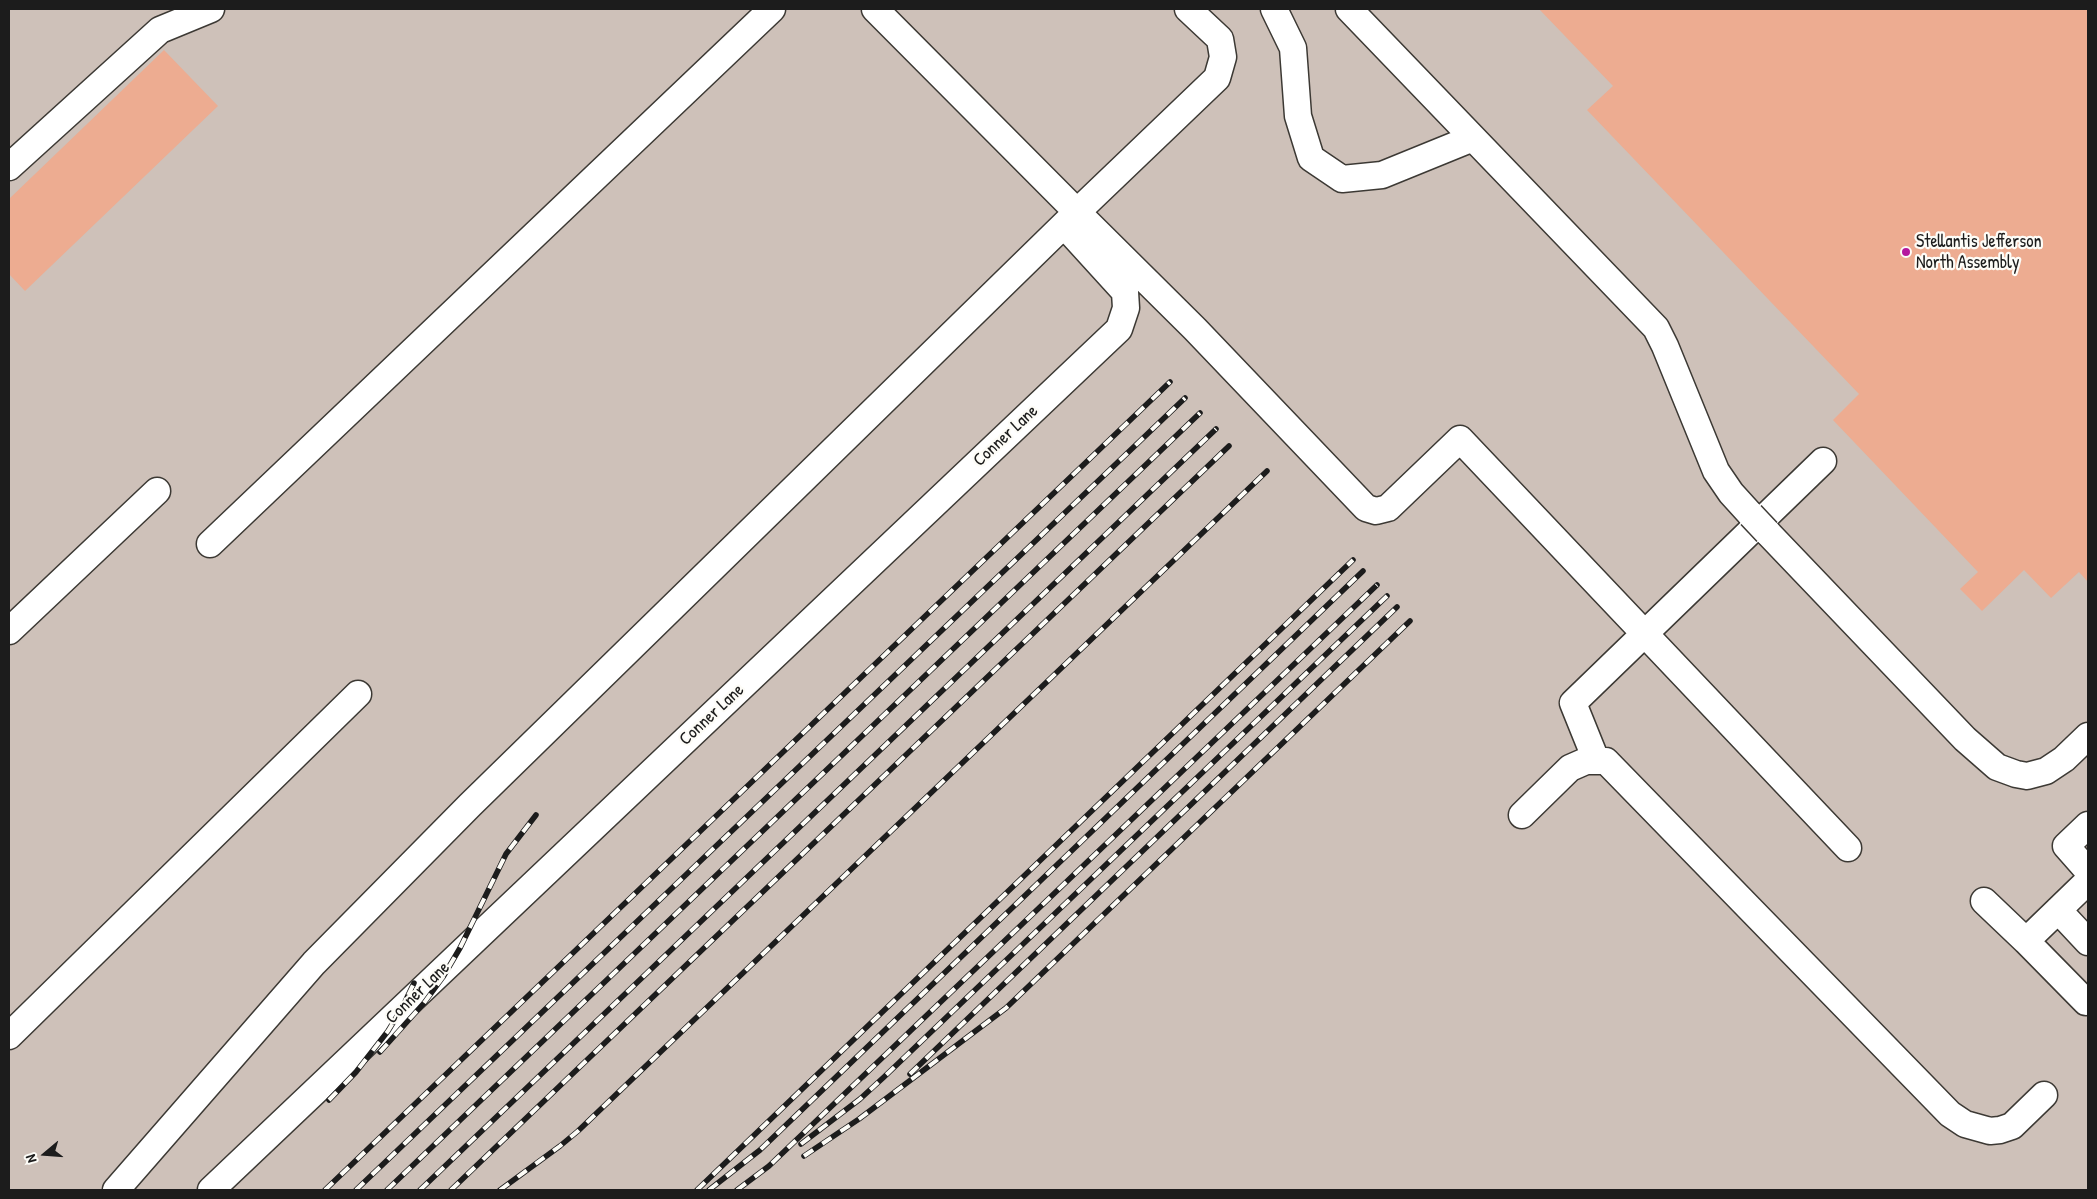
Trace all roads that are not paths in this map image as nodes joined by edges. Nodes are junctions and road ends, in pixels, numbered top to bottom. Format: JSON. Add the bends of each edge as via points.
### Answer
{"nodes":[{"id":1,"x":211,"y":9,"type":"edge"},
{"id":2,"x":772,"y":9,"type":"edge"},
{"id":3,"x":875,"y":9,"type":"edge"},
{"id":4,"x":1188,"y":9,"type":"edge"},
{"id":5,"x":1274,"y":9,"type":"edge"},
{"id":6,"x":1349,"y":9,"type":"edge"},
{"id":7,"x":1473,"y":138,"type":"junction"},
{"id":8,"x":9,"y":167,"type":"edge"},
{"id":9,"x":1071,"y":218,"type":"junction"},
{"id":10,"x":1823,"y":461,"type":"dead end"},
{"id":11,"x":157,"y":491,"type":"dead end"},
{"id":12,"x":210,"y":544,"type":"dead end"},
{"id":13,"x":9,"y":631,"type":"edge"},
{"id":14,"x":1644,"y":634,"type":"junction"},
{"id":15,"x":358,"y":694,"type":"dead end"},
{"id":16,"x":2088,"y":736,"type":"edge"},
{"id":17,"x":1596,"y":760,"type":"junction"},
{"id":18,"x":1522,"y":815,"type":"dead end"},
{"id":19,"x":2088,"y":826,"type":"edge"},
{"id":20,"x":1848,"y":848,"type":"dead end"},
{"id":21,"x":2088,"y":871,"type":"edge"},
{"id":22,"x":2088,"y":880,"type":"edge"},
{"id":23,"x":1984,"y":901,"type":"dead end"},
{"id":24,"x":2058,"y":910,"type":"junction"},
{"id":25,"x":2026,"y":941,"type":"junction"},
{"id":26,"x":2088,"y":942,"type":"edge"},
{"id":27,"x":2088,"y":1000,"type":"edge"},
{"id":28,"x":9,"y":1036,"type":"edge"},
{"id":29,"x":2044,"y":1095,"type":"dead end"},
{"id":30,"x":116,"y":1190,"type":"edge"},
{"id":31,"x":211,"y":1190,"type":"edge"}],
"edges":[{"from":1,"to":8,"type":"street","via":[[160,30]]},
{"from":2,"to":12,"type":"street"},
{"from":3,"to":9,"type":"street"},
{"from":4,"to":9,"type":"street","via":[[1220,39],[1223,57],[1217,78]]},
{"from":5,"to":7,"type":"street","via":[[1294,48],[1298,116],[1312,158],[1342,179],[1382,175]]},
{"from":6,"to":7,"type":"street"},
{"from":7,"to":16,"type":"street","via":[[1656,328],[1716,471],[1732,493],[1965,739],[1997,767],[2027,776],[2055,767]]},
{"from":9,"to":14,"type":"street","via":[[1195,329],[1366,508],[1376,511],[1388,508],[1460,439]]},
{"from":9,"to":30,"type":"street","via":[[470,805],[320,956]]},
{"from":9,"to":31,"type":"street","name":"Conner Lane","via":[[1125,292],[1126,308],[1120,329]]},
{"from":10,"to":14,"type":"street"},
{"from":11,"to":13,"type":"street"},
{"from":14,"to":17,"type":"street","via":[[1573,703]]},
{"from":14,"to":20,"type":"street"},
{"from":15,"to":28,"type":"street"},
{"from":17,"to":18,"type":"street","via":[[1570,768]]},
{"from":17,"to":29,"type":"street","via":[[1606,761],[1950,1114],[1972,1126],[2000,1130],[2012,1126]]},
{"from":19,"to":21,"type":"street","via":[[2066,846]]},
{"from":22,"to":24,"type":"street"},
{"from":23,"to":25,"type":"street"},
{"from":24,"to":25,"type":"street"},
{"from":24,"to":26,"type":"street"},
{"from":25,"to":27,"type":"street","via":[[2086,1002]]}]}
